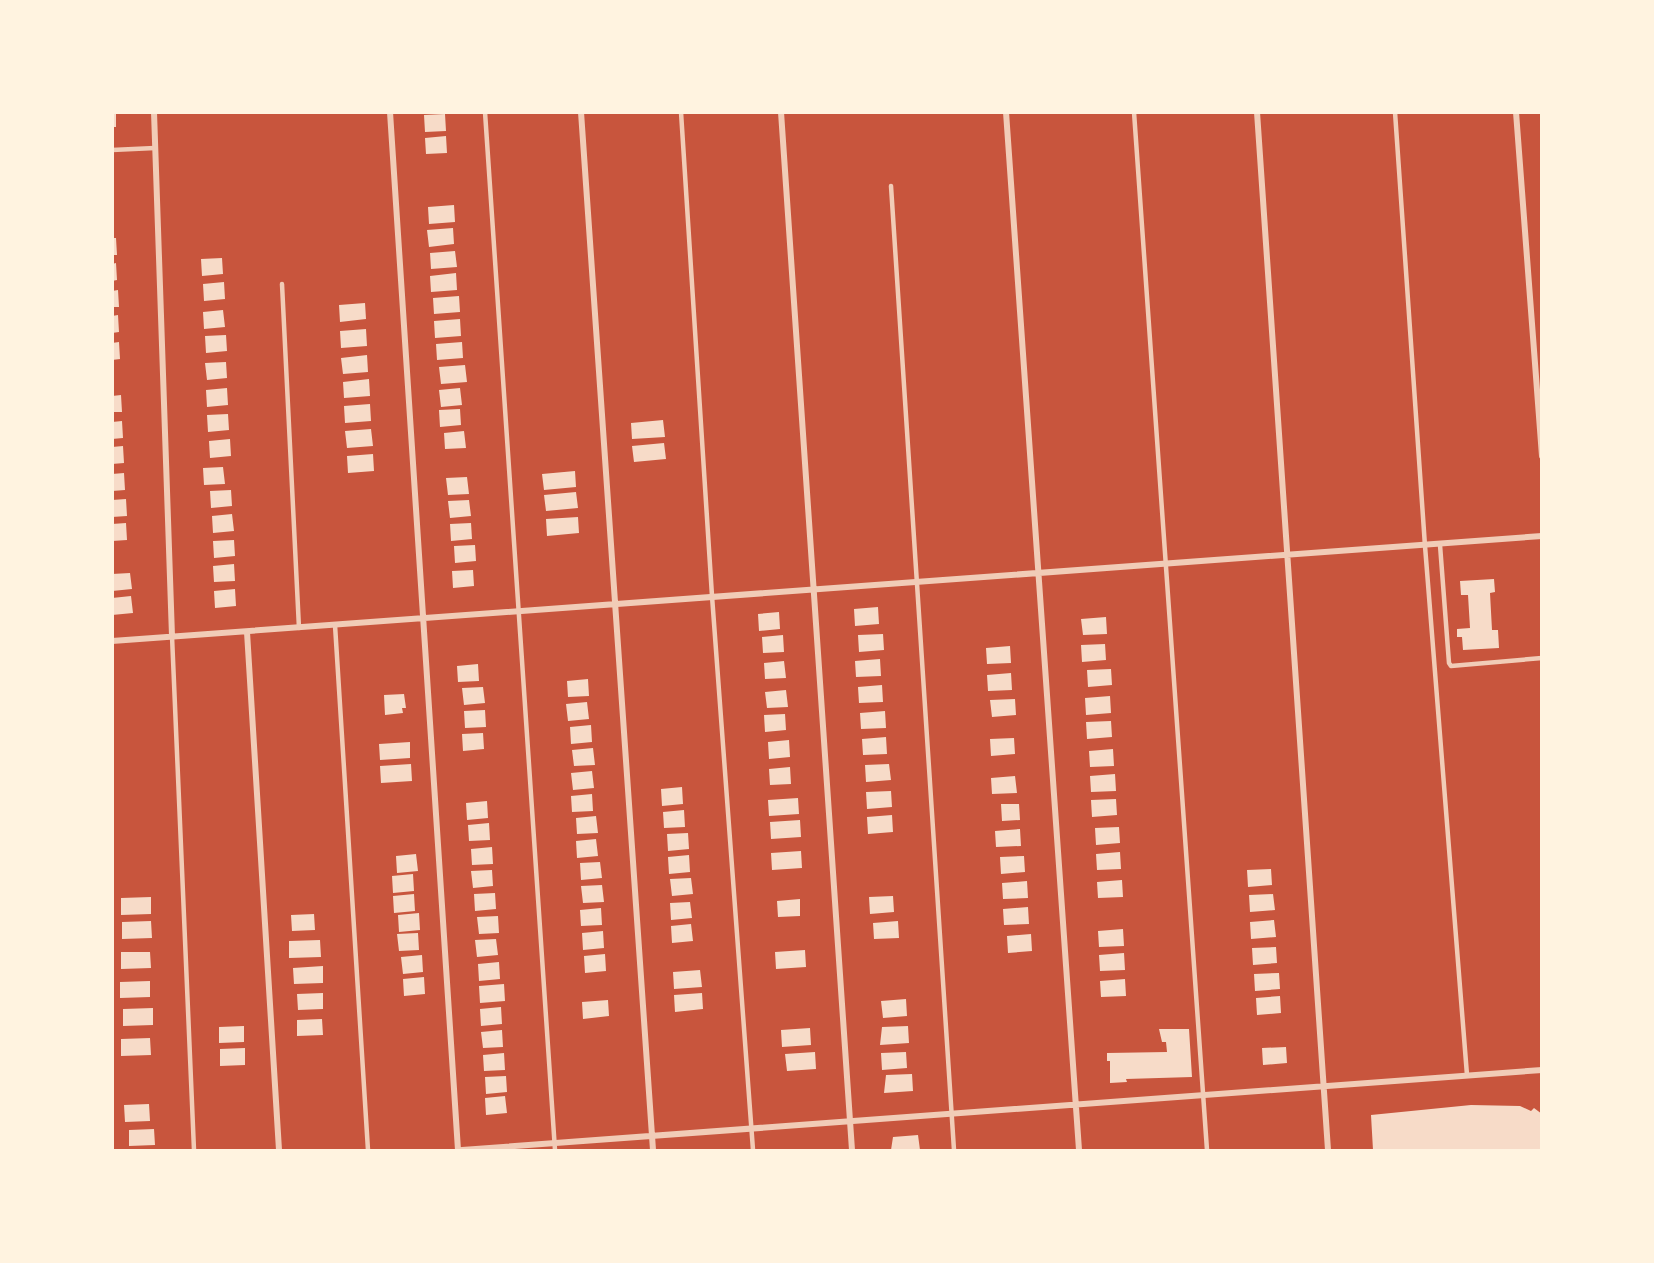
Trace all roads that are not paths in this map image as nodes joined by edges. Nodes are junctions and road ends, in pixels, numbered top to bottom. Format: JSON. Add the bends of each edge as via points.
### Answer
{"nodes":[{"id":1,"x":154,"y":112,"type":"edge"},
{"id":2,"x":390,"y":112,"type":"edge"},
{"id":3,"x":485,"y":112,"type":"edge"},
{"id":4,"x":581,"y":112,"type":"edge"},
{"id":5,"x":681,"y":112,"type":"edge"},
{"id":6,"x":781,"y":112,"type":"edge"},
{"id":7,"x":1006,"y":112,"type":"edge"},
{"id":8,"x":1134,"y":112,"type":"edge"},
{"id":9,"x":1257,"y":112,"type":"edge"},
{"id":10,"x":1395,"y":112,"type":"edge"},
{"id":11,"x":1516,"y":112,"type":"edge"},
{"id":12,"x":155,"y":148,"type":"junction"},
{"id":13,"x":112,"y":150,"type":"edge"},
{"id":14,"x":891,"y":186,"type":"dead end"},
{"id":15,"x":282,"y":284,"type":"dead end"},
{"id":16,"x":1542,"y":456,"type":"edge"},
{"id":17,"x":1542,"y":536,"type":"edge"},
{"id":18,"x":1440,"y":544,"type":"junction"},
{"id":19,"x":1425,"y":546,"type":"junction"},
{"id":20,"x":1288,"y":555,"type":"junction"},
{"id":21,"x":1164,"y":563,"type":"junction"},
{"id":22,"x":1038,"y":572,"type":"junction"},
{"id":23,"x":916,"y":581,"type":"junction"},
{"id":24,"x":813,"y":589,"type":"junction"},
{"id":25,"x":712,"y":596,"type":"junction"},
{"id":26,"x":615,"y":603,"type":"junction"},
{"id":27,"x":517,"y":610,"type":"junction"},
{"id":28,"x":423,"y":618,"type":"junction"},
{"id":29,"x":335,"y":625,"type":"junction"},
{"id":30,"x":299,"y":628,"type":"junction"},
{"id":31,"x":247,"y":632,"type":"junction"},
{"id":32,"x":172,"y":636,"type":"junction"},
{"id":33,"x":112,"y":641,"type":"edge"},
{"id":34,"x":1542,"y":658,"type":"edge"},
{"id":35,"x":1542,"y":1070,"type":"edge"},
{"id":36,"x":1467,"y":1076,"type":"junction"},
{"id":37,"x":1324,"y":1086,"type":"junction"},
{"id":38,"x":1204,"y":1095,"type":"junction"},
{"id":39,"x":1076,"y":1105,"type":"junction"},
{"id":40,"x":952,"y":1114,"type":"junction"},
{"id":41,"x":850,"y":1121,"type":"junction"},
{"id":42,"x":752,"y":1129,"type":"junction"},
{"id":43,"x":652,"y":1136,"type":"junction"},
{"id":44,"x":555,"y":1147,"type":"edge"},
{"id":45,"x":194,"y":1150,"type":"edge"},
{"id":46,"x":279,"y":1150,"type":"edge"},
{"id":47,"x":368,"y":1150,"type":"edge"},
{"id":48,"x":460,"y":1150,"type":"edge"},
{"id":49,"x":653,"y":1150,"type":"edge"},
{"id":50,"x":753,"y":1150,"type":"edge"},
{"id":51,"x":852,"y":1150,"type":"edge"},
{"id":52,"x":954,"y":1150,"type":"edge"},
{"id":53,"x":1079,"y":1150,"type":"edge"},
{"id":54,"x":1208,"y":1150,"type":"edge"},
{"id":55,"x":1328,"y":1150,"type":"edge"}],
"edges":[{"from":1,"to":12,"type":"street"},
{"from":2,"to":28,"type":"street"},
{"from":3,"to":27,"type":"lane"},
{"from":4,"to":26,"type":"street"},
{"from":5,"to":25,"type":"lane"},
{"from":6,"to":24,"type":"street"},
{"from":7,"to":22,"type":"street"},
{"from":8,"to":21,"type":"lane"},
{"from":9,"to":20,"type":"street"},
{"from":10,"to":19,"type":"lane"},
{"from":11,"to":16,"type":"street"},
{"from":12,"to":13,"type":"lane"},
{"from":12,"to":32,"type":"street"},
{"from":14,"to":23,"type":"lane"},
{"from":15,"to":30,"type":"lane"},
{"from":17,"to":18,"type":"street"},
{"from":18,"to":19,"type":"street"},
{"from":18,"to":34,"type":"lane","via":[[1451,666]]},
{"from":19,"to":20,"type":"street"},
{"from":19,"to":36,"type":"lane"},
{"from":20,"to":21,"type":"street"},
{"from":20,"to":37,"type":"street"},
{"from":21,"to":22,"type":"street"},
{"from":21,"to":38,"type":"lane"},
{"from":22,"to":23,"type":"street"},
{"from":22,"to":39,"type":"street"},
{"from":23,"to":24,"type":"street"},
{"from":23,"to":40,"type":"lane"},
{"from":24,"to":25,"type":"street"},
{"from":24,"to":41,"type":"street"},
{"from":25,"to":26,"type":"street"},
{"from":25,"to":42,"type":"lane"},
{"from":26,"to":27,"type":"street"},
{"from":26,"to":43,"type":"street"},
{"from":27,"to":28,"type":"street"},
{"from":27,"to":44,"type":"lane"},
{"from":28,"to":29,"type":"street"},
{"from":28,"to":48,"type":"street"},
{"from":29,"to":30,"type":"street"},
{"from":29,"to":47,"type":"lane"},
{"from":30,"to":31,"type":"street"},
{"from":31,"to":32,"type":"street"},
{"from":31,"to":46,"type":"street"},
{"from":32,"to":33,"type":"street"},
{"from":32,"to":45,"type":"lane"},
{"from":35,"to":36,"type":"street"},
{"from":36,"to":37,"type":"street"},
{"from":37,"to":38,"type":"street"},
{"from":37,"to":55,"type":"street"},
{"from":38,"to":39,"type":"street"},
{"from":38,"to":54,"type":"lane"},
{"from":39,"to":40,"type":"street"},
{"from":39,"to":53,"type":"street"},
{"from":40,"to":41,"type":"street"},
{"from":40,"to":52,"type":"lane"},
{"from":41,"to":42,"type":"street"},
{"from":41,"to":51,"type":"street"},
{"from":42,"to":43,"type":"street"},
{"from":42,"to":50,"type":"lane"},
{"from":43,"to":44,"type":"street"},
{"from":43,"to":49,"type":"street"},
{"from":44,"to":48,"type":"street"}]}
